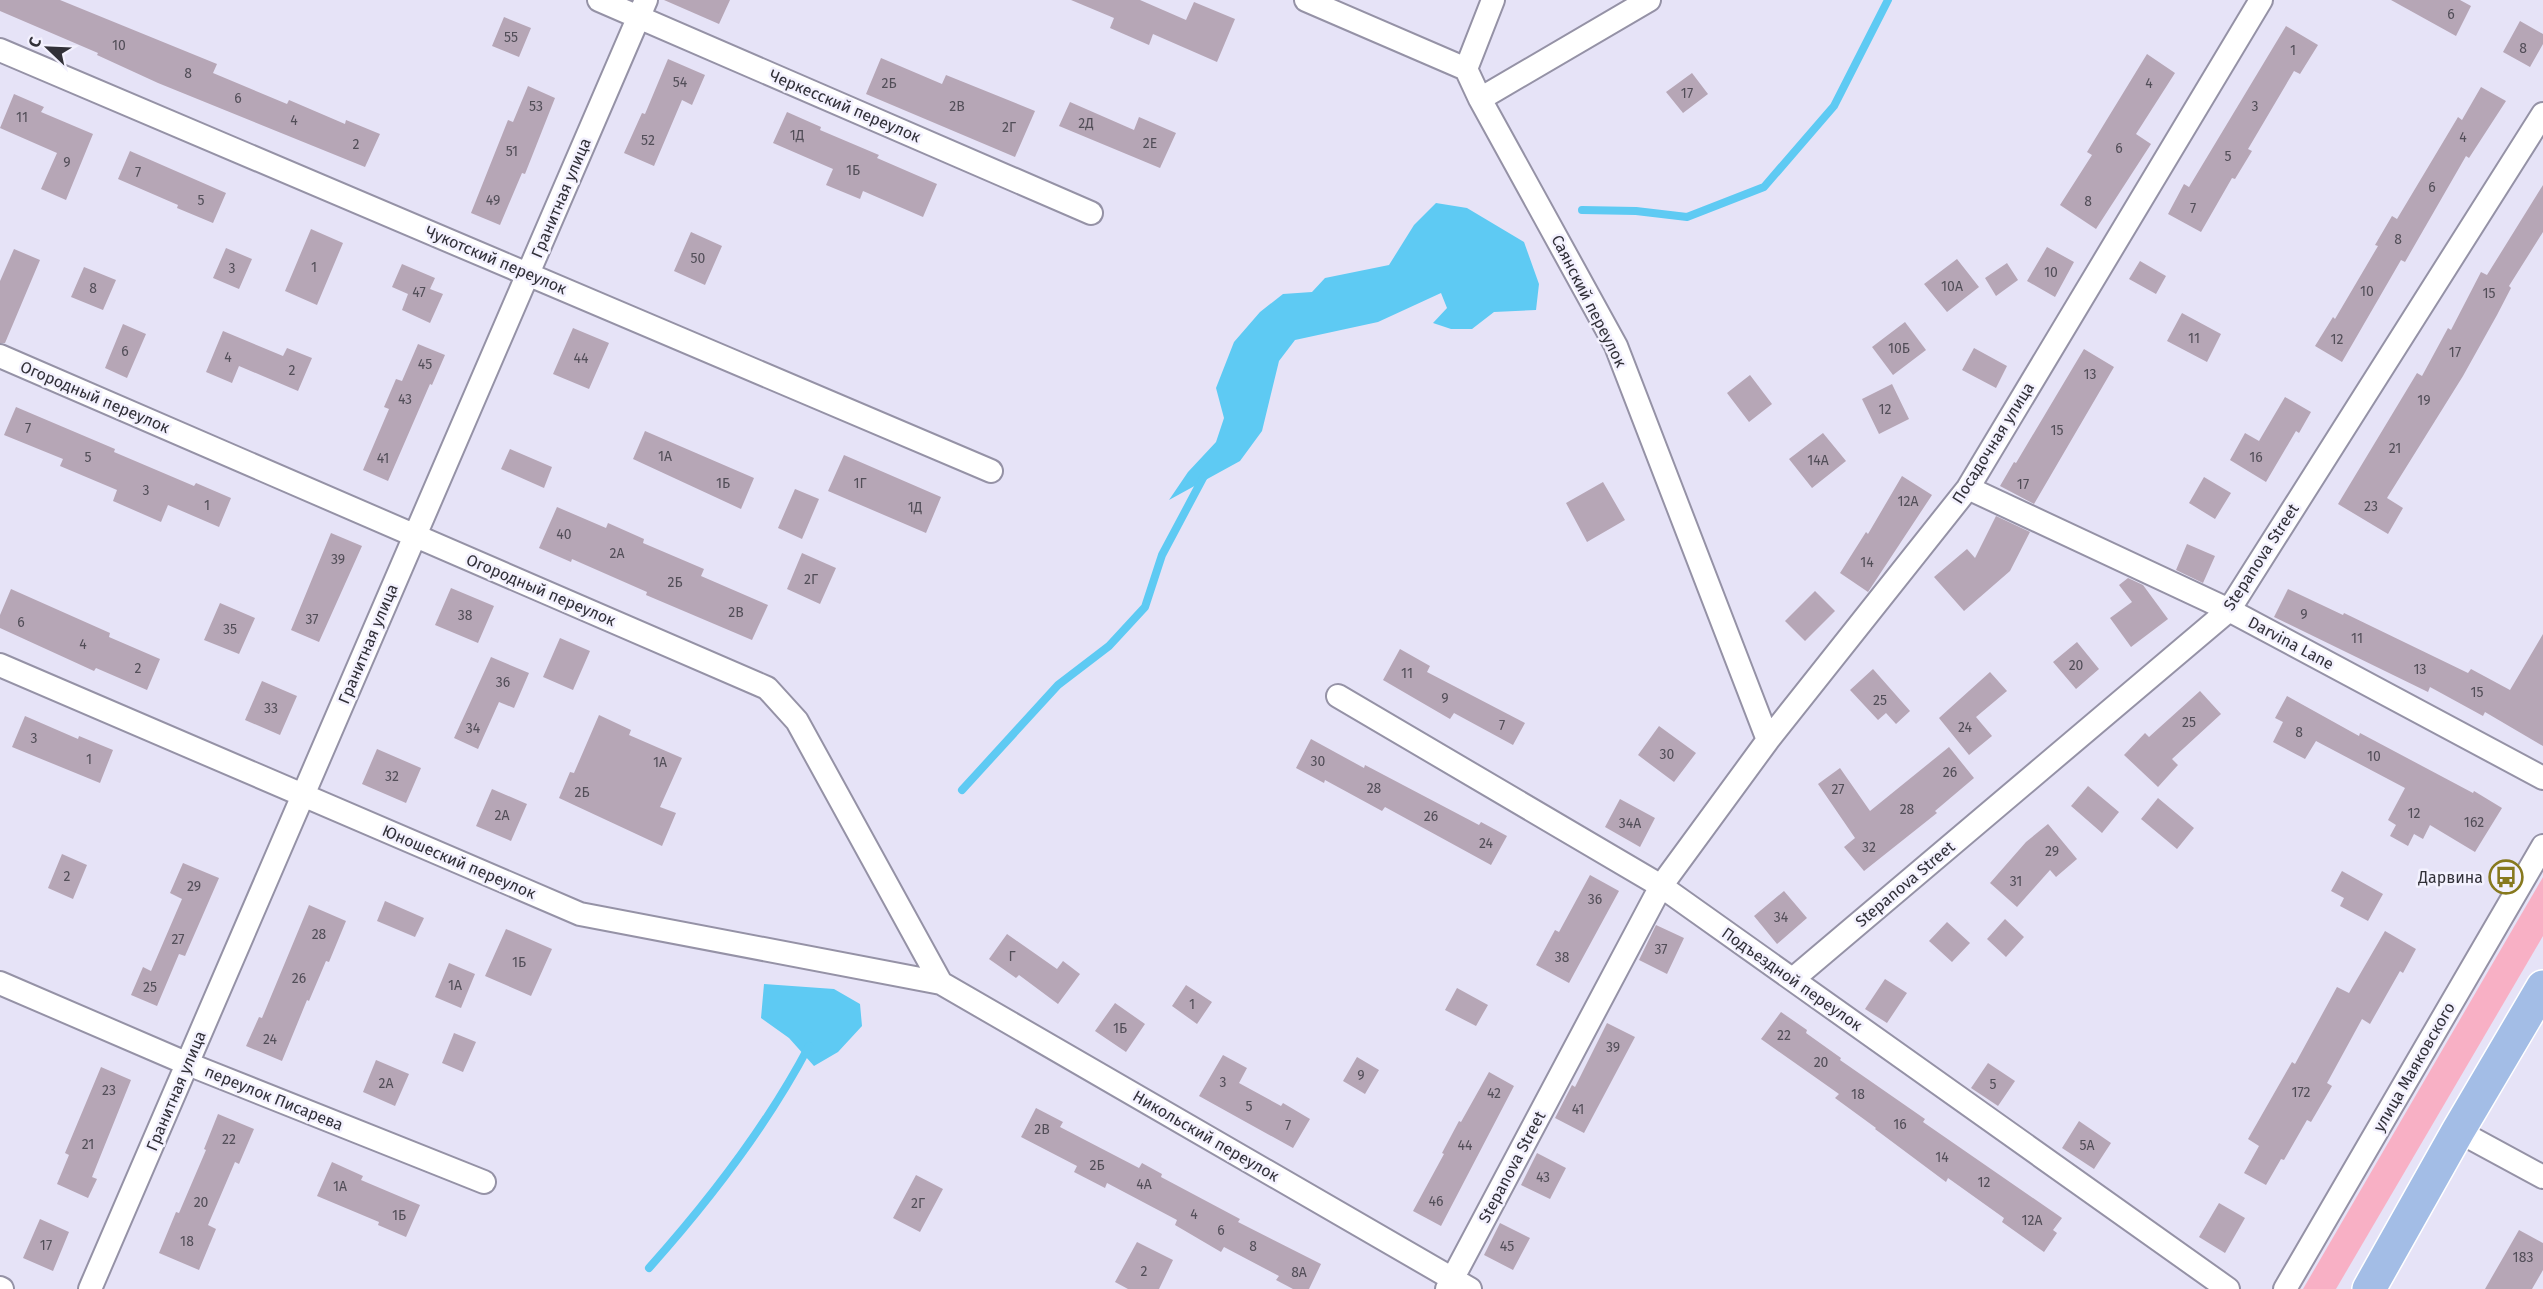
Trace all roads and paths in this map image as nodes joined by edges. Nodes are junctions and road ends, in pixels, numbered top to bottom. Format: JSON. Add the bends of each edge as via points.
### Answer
{"nodes":[{"id":1,"x":599,"y":0,"type":"edge"},
{"id":2,"x":1306,"y":0,"type":"edge"},
{"id":3,"x":1492,"y":0,"type":"edge"},
{"id":4,"x":1648,"y":0,"type":"edge"},
{"id":5,"x":2260,"y":0,"type":"edge"},
{"id":6,"x":643,"y":9,"type":"edge"},
{"id":7,"x":0,"y":50,"type":"edge"},
{"id":8,"x":1466,"y":69,"type":"junction"},
{"id":9,"x":1480,"y":99,"type":"junction"},
{"id":10,"x":2543,"y":114,"type":"edge"},
{"id":11,"x":1090,"y":213,"type":"dead end"},
{"id":12,"x":528,"y":274,"type":"junction"},
{"id":13,"x":0,"y":356,"type":"edge"},
{"id":14,"x":991,"y":471,"type":"dead end"},
{"id":15,"x":1968,"y":488,"type":"junction"},
{"id":16,"x":415,"y":536,"type":"junction"},
{"id":17,"x":2229,"y":610,"type":"junction"},
{"id":18,"x":0,"y":665,"type":"edge"},
{"id":19,"x":1338,"y":696,"type":"dead end"},
{"id":20,"x":1768,"y":740,"type":"junction"},
{"id":21,"x":2543,"y":778,"type":"edge"},
{"id":22,"x":303,"y":795,"type":"junction"},
{"id":23,"x":2543,"y":846,"type":"edge"},
{"id":24,"x":1661,"y":886,"type":"junction"},
{"id":25,"x":1793,"y":980,"type":"junction"},
{"id":26,"x":941,"y":982,"type":"junction"},
{"id":27,"x":0,"y":983,"type":"edge"},
{"id":28,"x":2543,"y":987,"type":"edge"},
{"id":29,"x":188,"y":1064,"type":"junction"},
{"id":30,"x":2458,"y":1131,"type":"junction"},
{"id":31,"x":2543,"y":1177,"type":"edge"},
{"id":32,"x":484,"y":1182,"type":"dead end"},
{"id":33,"x":1456,"y":1286,"type":"edge"},
{"id":34,"x":90,"y":1289,"type":"edge"},
{"id":35,"x":2228,"y":1289,"type":"edge"},
{"id":36,"x":2285,"y":1289,"type":"edge"},
{"id":37,"x":2369,"y":1289,"type":"edge"}],
"edges":[{"from":1,"to":6,"type":"street","name":"Черкесский переулок"},
{"from":2,"to":8,"type":"street"},
{"from":3,"to":8,"type":"street"},
{"from":4,"to":9,"type":"street"},
{"from":5,"to":15,"type":"street","name":"Посадочная улица"},
{"from":6,"to":11,"type":"street","name":"Черкесский переулок"},
{"from":6,"to":12,"type":"street","name":"Гранитная улица"},
{"from":7,"to":12,"type":"street","name":"Чукотский переулок"},
{"from":8,"to":9,"type":"street","name":"Саянский переулок"},
{"from":9,"to":20,"type":"street","name":"Саянский переулок","via":[[1616,346]]},
{"from":10,"to":17,"type":"street","name":"Stepanova Street"},
{"from":12,"to":14,"type":"street","name":"Чукотский переулок"},
{"from":12,"to":16,"type":"street","name":"Гранитная улица"},
{"from":13,"to":16,"type":"street","name":"Огородный переулок"},
{"from":15,"to":17,"type":"street","name":"Darvina Lane"},
{"from":15,"to":20,"type":"street","name":"Посадочная улица"},
{"from":16,"to":22,"type":"street","name":"Гранитная улица"},
{"from":16,"to":26,"type":"street","name":"Огородный переулок","via":[[767,688],[797,721]]},
{"from":17,"to":21,"type":"street","name":"Darvina Lane"},
{"from":17,"to":25,"type":"street","name":"Stepanova Street"},
{"from":18,"to":22,"type":"street","name":"Юношеский переулок"},
{"from":19,"to":24,"type":"street","name":"Подъездной переулок"},
{"from":20,"to":24,"type":"street","name":"Посадочная улица"},
{"from":22,"to":26,"type":"street","name":"Юношеский переулок","via":[[580,914]]},
{"from":22,"to":29,"type":"street","name":"Гранитная улица"},
{"from":23,"to":36,"type":"street","name":"улица Маяковского"},
{"from":24,"to":25,"type":"street","name":"Подъездной переулок"},
{"from":24,"to":33,"type":"street","name":"Stepanova Street"},
{"from":25,"to":35,"type":"street","name":"Подъездной переулок"},
{"from":26,"to":33,"type":"street","name":"Никольский переулок"},
{"from":27,"to":29,"type":"street","name":"переулок Писарева"},
{"from":28,"to":30,"type":"main road"},
{"from":29,"to":32,"type":"street","name":"переулок Писарева"},
{"from":29,"to":34,"type":"street","name":"Гранитная улица"},
{"from":30,"to":31,"type":"street"},
{"from":30,"to":37,"type":"main road"}]}
